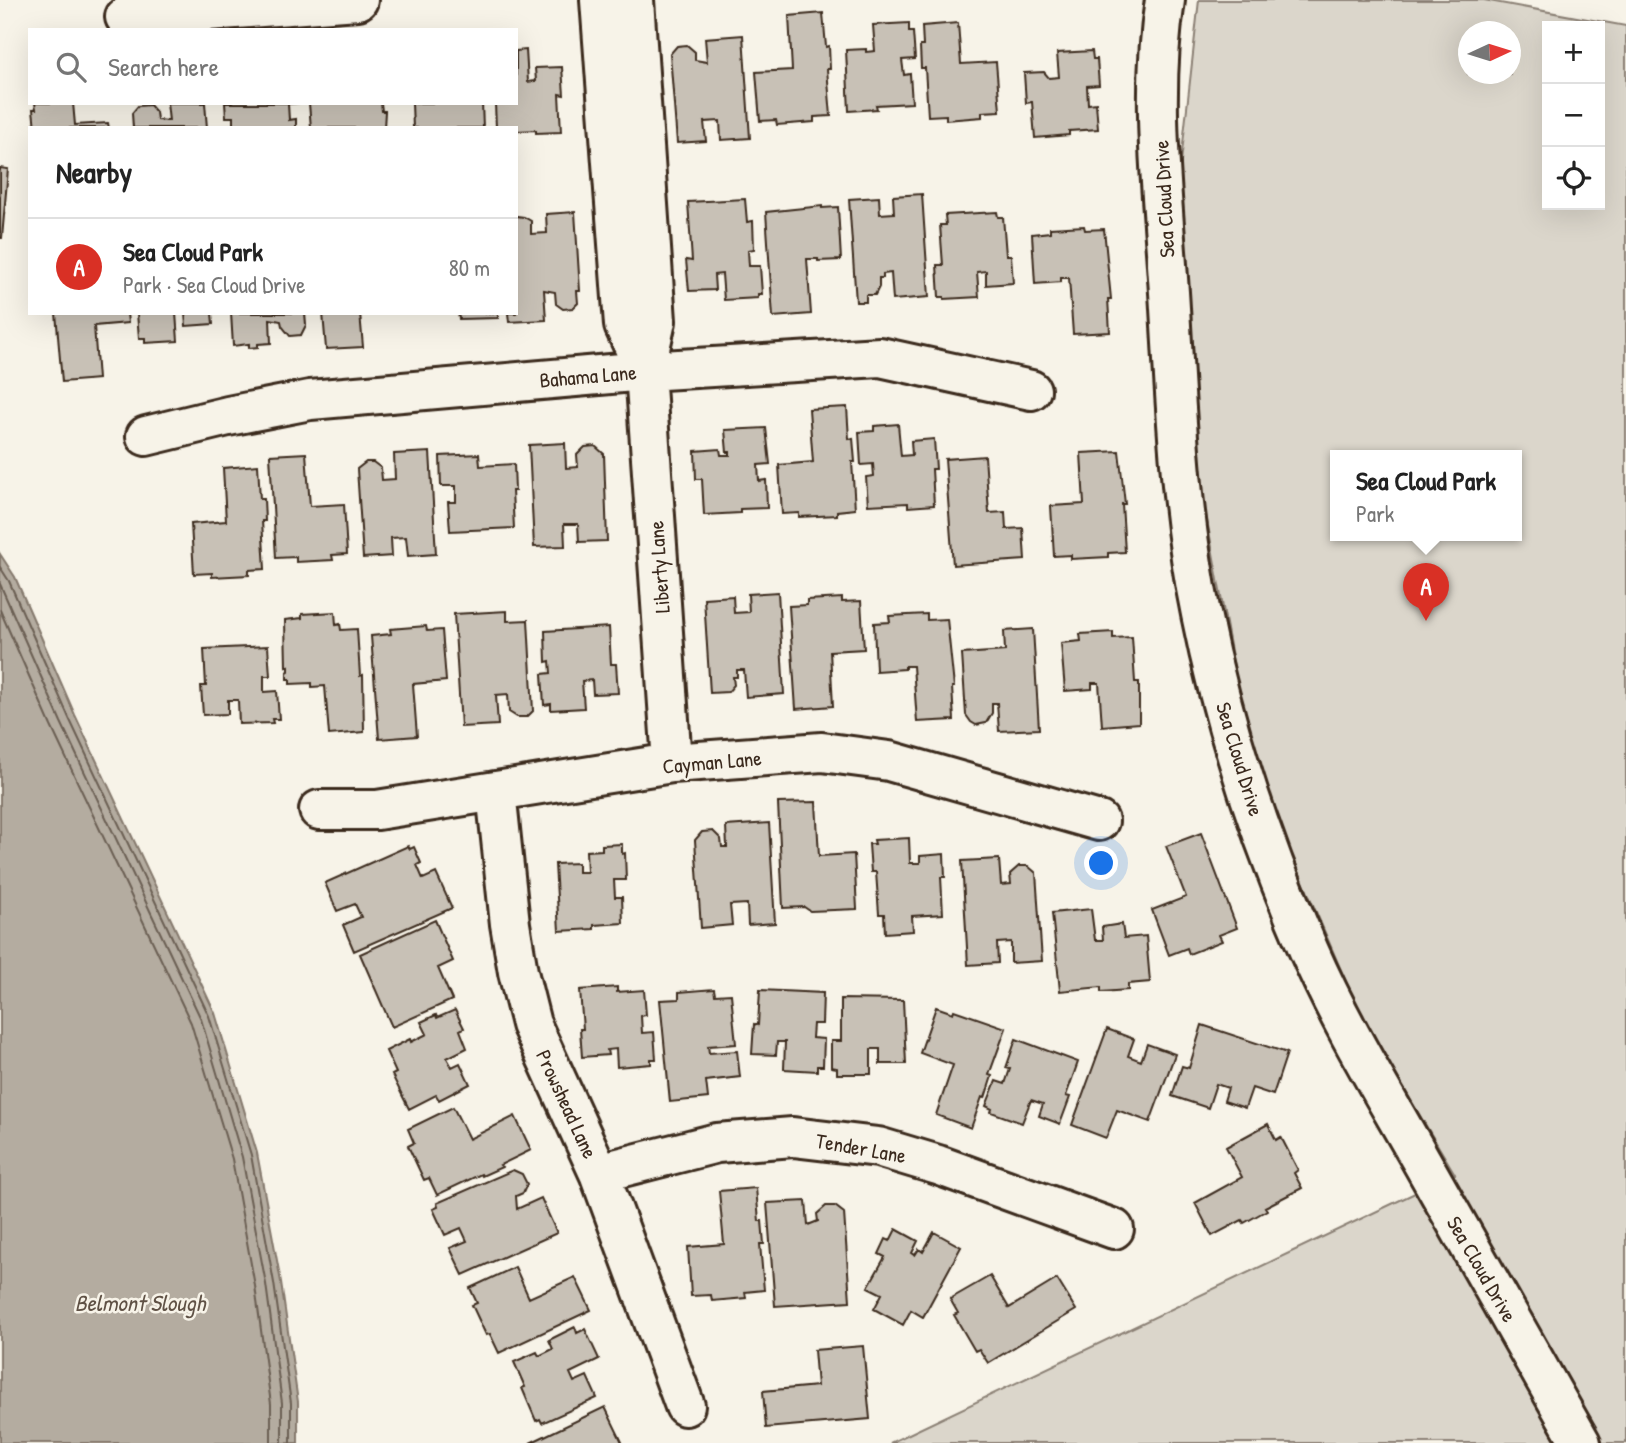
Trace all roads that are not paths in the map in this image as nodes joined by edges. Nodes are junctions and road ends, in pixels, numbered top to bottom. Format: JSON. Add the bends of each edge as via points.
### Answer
{"nodes":[{"id":1,"x":358,"y":0,"type":"edge"},
{"id":2,"x":600,"y":0,"type":"edge"},
{"id":3,"x":634,"y":0,"type":"edge"},
{"id":4,"x":1165,"y":0,"type":"edge"},
{"id":5,"x":125,"y":17,"type":"dead end"},
{"id":6,"x":645,"y":371,"type":"junction"},
{"id":7,"x":1031,"y":390,"type":"dead end"},
{"id":8,"x":146,"y":436,"type":"dead end"},
{"id":9,"x":672,"y":763,"type":"junction"},
{"id":10,"x":496,"y":791,"type":"junction"},
{"id":11,"x":319,"y":810,"type":"dead end"},
{"id":12,"x":1099,"y":821,"type":"dead end"},
{"id":13,"x":599,"y":1173,"type":"junction"},
{"id":14,"x":1114,"y":1229,"type":"dead end"},
{"id":15,"x":685,"y":1406,"type":"dead end"},
{"id":16,"x":1581,"y":1443,"type":"edge"}],
"edges":[{"from":1,"to":5,"type":"street"},
{"from":2,"to":6,"type":"street","name":"Liberty Lane","via":[[624,325]]},
{"from":3,"to":6,"type":"street","name":"Liberty Lane","via":[[656,321]]},
{"from":4,"to":16,"type":"street","name":"Sea Cloud Drive","via":[[1158,80],[1160,134],[1185,519],[1201,614],[1247,789],[1301,931],[1350,1035]]},
{"from":6,"to":7,"type":"street","name":"Bahama Lane","via":[[880,356]]},
{"from":6,"to":8,"type":"street","name":"Bahama Lane","via":[[310,400]]},
{"from":6,"to":9,"type":"street","name":"Liberty Lane"},
{"from":9,"to":10,"type":"street","name":"Cayman Lane"},
{"from":9,"to":12,"type":"street","name":"Cayman Lane","via":[[822,752],[889,761]]},
{"from":10,"to":11,"type":"street","name":"Cayman Lane","via":[[377,810]]},
{"from":10,"to":13,"type":"street","name":"Prowshead Lane","via":[[510,924],[531,1024]]},
{"from":13,"to":14,"type":"street","name":"Tender Lane","via":[[717,1143],[793,1137],[877,1147]]},
{"from":13,"to":15,"type":"street","name":"Prowshead Lane"}]}
